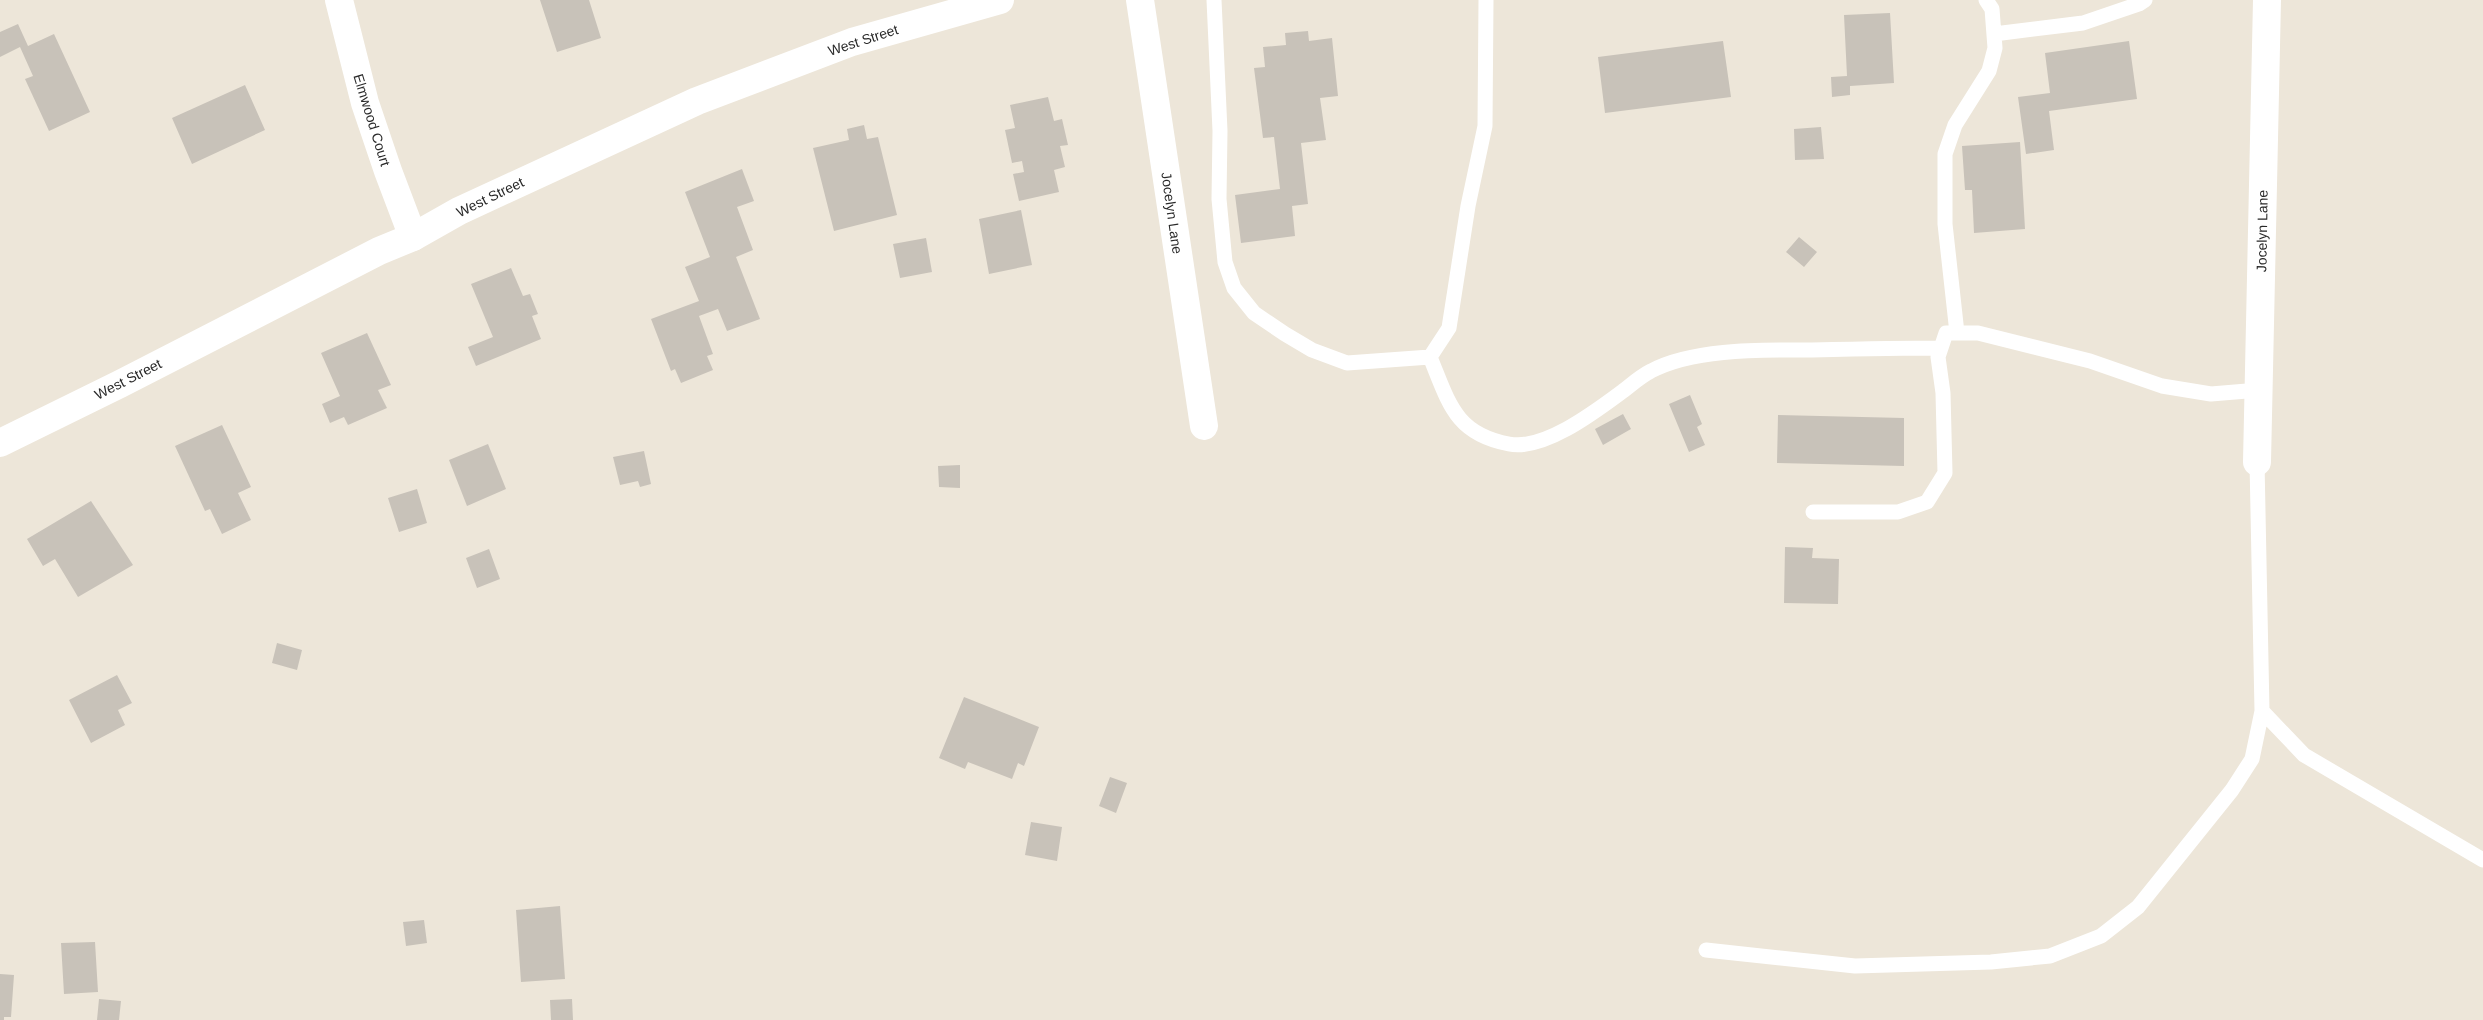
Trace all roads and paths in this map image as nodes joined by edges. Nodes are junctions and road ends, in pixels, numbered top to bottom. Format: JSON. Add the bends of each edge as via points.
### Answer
{"nodes":[{"id":1,"x":339,"y":0,"type":"edge"},
{"id":2,"x":1000,"y":0,"type":"edge"},
{"id":3,"x":1140,"y":0,"type":"edge"},
{"id":4,"x":1214,"y":0,"type":"edge"},
{"id":5,"x":1486,"y":0,"type":"edge"},
{"id":6,"x":1986,"y":0,"type":"edge"},
{"id":7,"x":2145,"y":0,"type":"edge"},
{"id":8,"x":2267,"y":0,"type":"edge"},
{"id":9,"x":1994,"y":34,"type":"junction"},
{"id":10,"x":412,"y":237,"type":"junction"},
{"id":11,"x":1957,"y":333,"type":"junction"},
{"id":12,"x":1941,"y":348,"type":"junction"},
{"id":13,"x":1430,"y":357,"type":"junction"},
{"id":14,"x":2259,"y":390,"type":"junction"},
{"id":15,"x":1204,"y":426,"type":"dead end"},
{"id":16,"x":0,"y":443,"type":"edge"},
{"id":17,"x":2257,"y":462,"type":"joint"},
{"id":18,"x":1813,"y":512,"type":"dead end"},
{"id":19,"x":2262,"y":712,"type":"junction"},
{"id":20,"x":2483,"y":860,"type":"edge"},
{"id":21,"x":1706,"y":950,"type":"dead end"}],
"edges":[{"from":1,"to":10,"type":"street","name":"Elmwood Court","via":[[366,103]]},
{"from":2,"to":10,"type":"street","name":"West Street","via":[[852,42],[715,94],[477,203]]},
{"from":3,"to":15,"type":"street","name":"Jocelyn Lane"},
{"from":4,"to":13,"type":"lane","via":[[1220,199],[1225,262],[1234,288],[1254,313],[1285,334],[1312,350],[1347,363]]},
{"from":5,"to":13,"type":"lane","via":[[1485,126],[1468,206],[1449,328]]},
{"from":6,"to":9,"type":"lane","via":[[1992,9]]},
{"from":7,"to":9,"type":"lane","via":[[2083,23]]},
{"from":8,"to":14,"type":"street","name":"Jocelyn Lane"},
{"from":9,"to":11,"type":"lane","via":[[1995,48],[1988,71],[1955,125],[1945,154],[1945,224]]},
{"from":10,"to":16,"type":"street","name":"West Street"},
{"from":11,"to":12,"type":"lane","via":[[1946,333]]},
{"from":11,"to":14,"type":"lane","via":[[1978,334],[2090,361],[2162,386],[2211,394]]},
{"from":12,"to":13,"type":"lane","via":[[1744,350],[1685,359],[1651,371],[1541,442],[1511,444],[1466,427],[1450,405]]},
{"from":12,"to":18,"type":"lane","via":[[1938,358],[1943,394],[1945,474],[1927,502],[1898,512]]},
{"from":14,"to":17,"type":"street","name":"Jocelyn Lane"},
{"from":17,"to":19,"type":"lane"},
{"from":19,"to":20,"type":"lane","via":[[2304,755]]},
{"from":19,"to":21,"type":"lane","via":[[2252,759],[2232,790],[2138,907],[2101,936],[2050,956],[1991,962],[1855,966]]}]}
